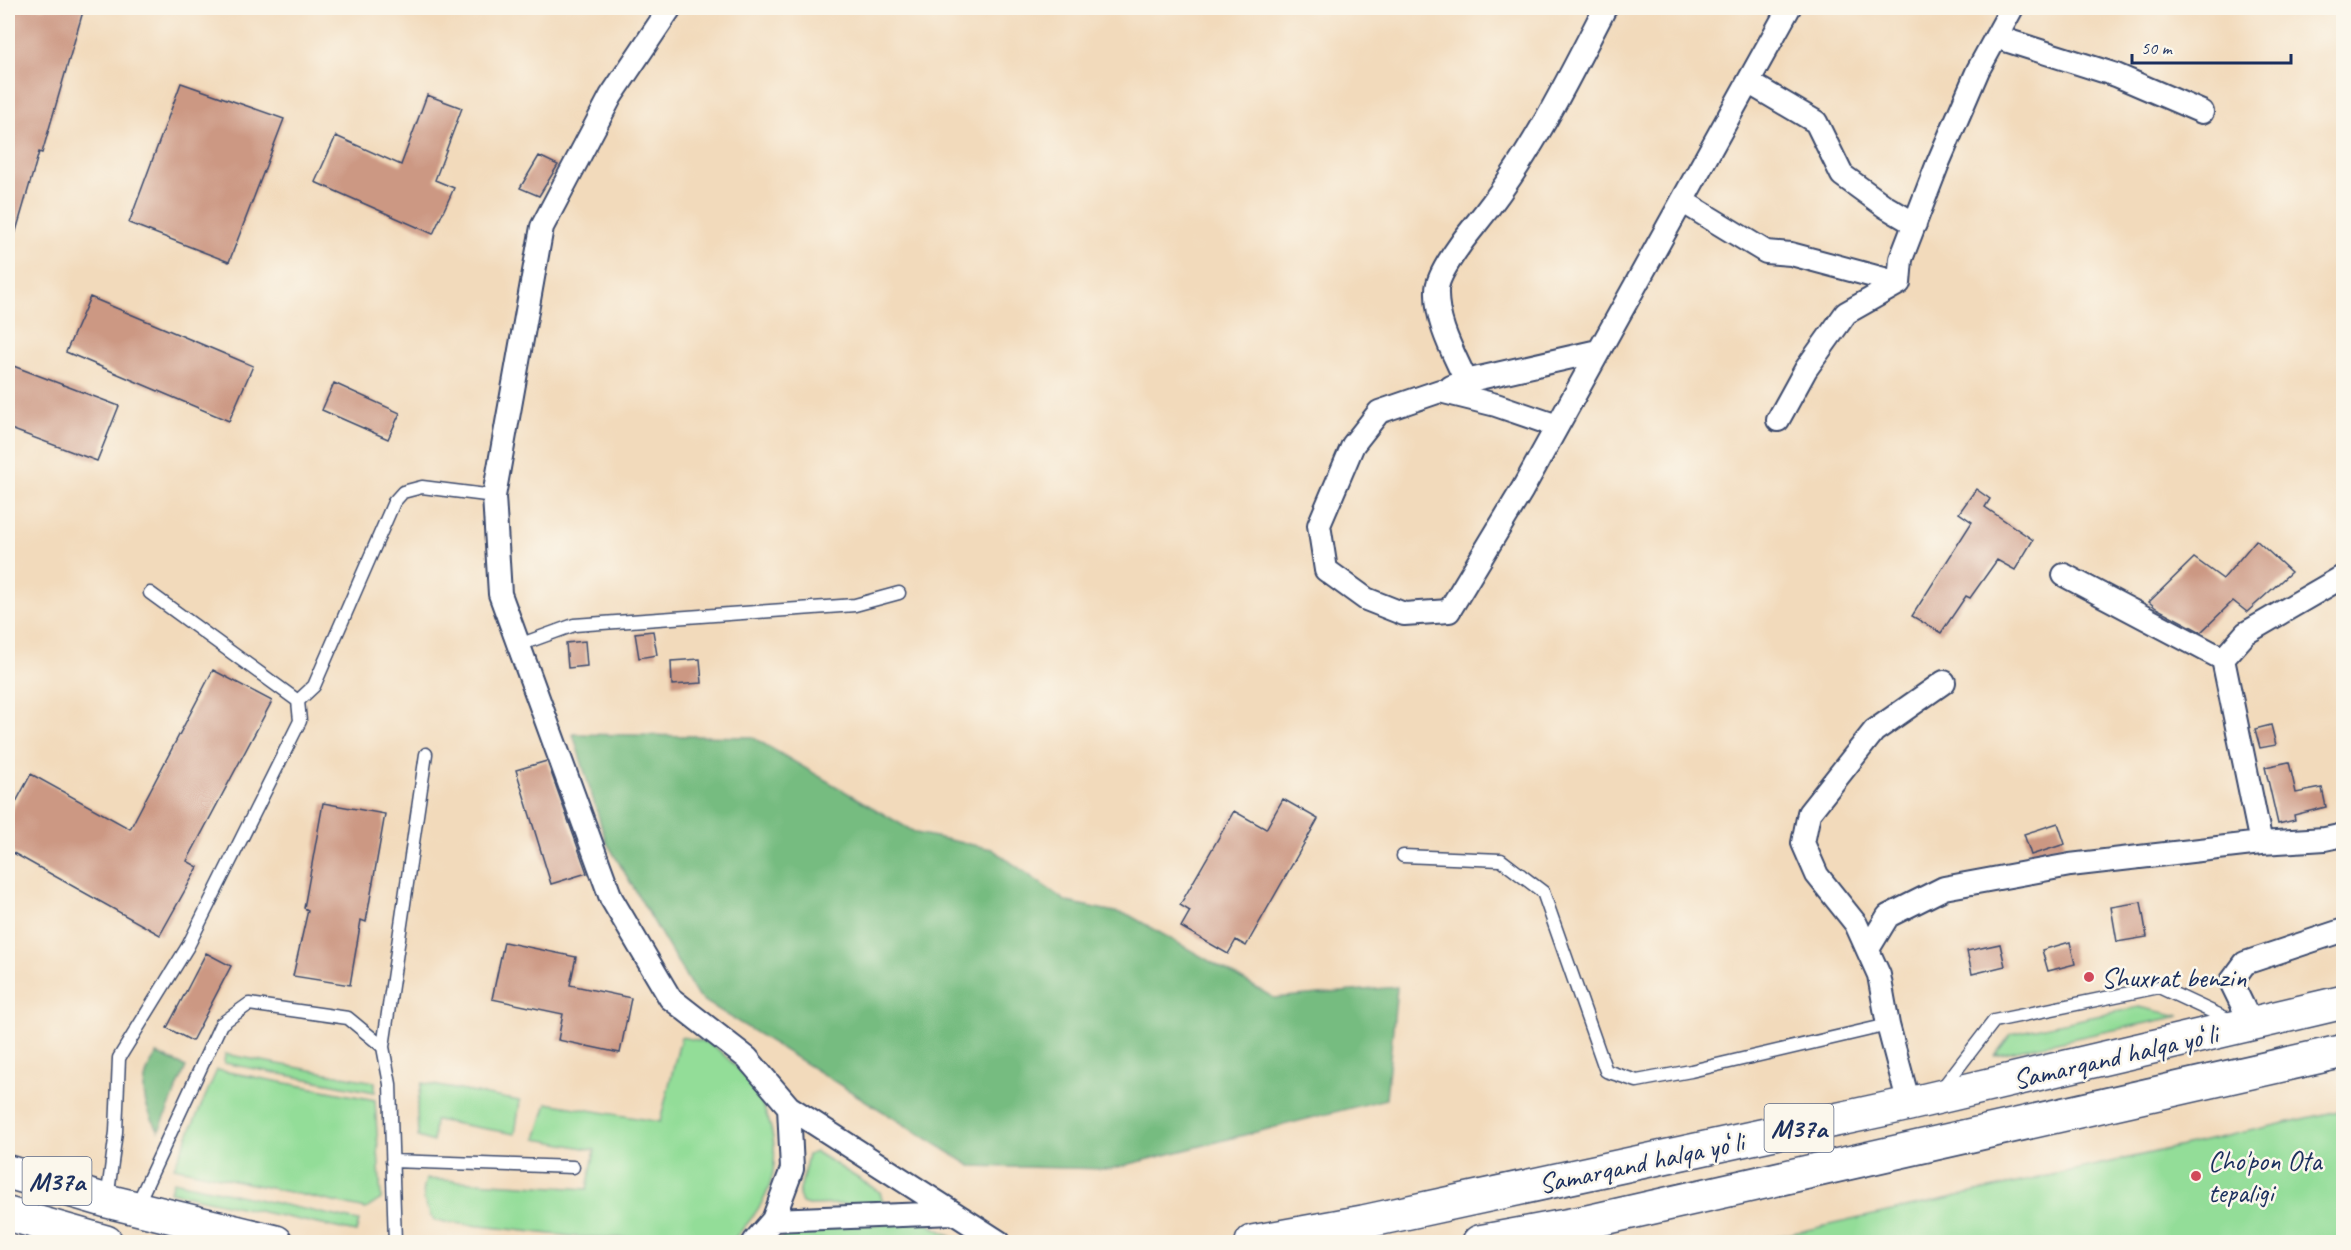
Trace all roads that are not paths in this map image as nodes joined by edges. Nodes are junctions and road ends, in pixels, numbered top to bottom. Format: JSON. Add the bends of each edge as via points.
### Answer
{"nodes":[{"id":1,"x":670,"y":8,"type":"edge"},
{"id":2,"x":1605,"y":8,"type":"edge"},
{"id":3,"x":1789,"y":8,"type":"edge"},
{"id":4,"x":2012,"y":8,"type":"edge"},
{"id":5,"x":1996,"y":37,"type":"junction"},
{"id":6,"x":1748,"y":82,"type":"junction"},
{"id":7,"x":2202,"y":112,"type":"dead end"},
{"id":8,"x":1682,"y":201,"type":"junction"},
{"id":9,"x":1915,"y":224,"type":"junction"},
{"id":10,"x":1899,"y":283,"type":"junction"},
{"id":11,"x":1599,"y":351,"type":"junction"},
{"id":12,"x":1466,"y":381,"type":"junction"},
{"id":13,"x":1440,"y":391,"type":"junction"},
{"id":14,"x":1778,"y":420,"type":"dead end"},
{"id":15,"x":1557,"y":426,"type":"junction"},
{"id":16,"x":494,"y":496,"type":"junction"},
{"id":17,"x":2064,"y":575,"type":"dead end"},
{"id":18,"x":2343,"y":576,"type":"edge"},
{"id":19,"x":150,"y":593,"type":"dead end"},
{"id":20,"x":899,"y":593,"type":"dead end"},
{"id":21,"x":519,"y":645,"type":"junction"},
{"id":22,"x":2223,"y":659,"type":"junction"},
{"id":23,"x":1944,"y":682,"type":"dead end"},
{"id":24,"x":298,"y":701,"type":"junction"},
{"id":25,"x":426,"y":754,"type":"dead end"},
{"id":26,"x":2343,"y":835,"type":"edge"},
{"id":27,"x":2261,"y":843,"type":"junction"},
{"id":28,"x":1403,"y":856,"type":"dead end"},
{"id":29,"x":2343,"y":930,"type":"edge"},
{"id":30,"x":1868,"y":949,"type":"junction"},
{"id":31,"x":2343,"y":1002,"type":"edge"},
{"id":32,"x":1888,"y":1025,"type":"junction"},
{"id":33,"x":2248,"y":1026,"type":"junction"},
{"id":34,"x":383,"y":1047,"type":"junction"},
{"id":35,"x":2343,"y":1051,"type":"edge"},
{"id":36,"x":1922,"y":1101,"type":"junction"},
{"id":37,"x":789,"y":1107,"type":"junction"},
{"id":38,"x":8,"y":1161,"type":"edge"},
{"id":39,"x":392,"y":1161,"type":"junction"},
{"id":40,"x":573,"y":1167,"type":"dead end"},
{"id":41,"x":8,"y":1172,"type":"edge"},
{"id":42,"x":122,"y":1205,"type":"junction"},
{"id":43,"x":953,"y":1213,"type":"junction"},
{"id":44,"x":8,"y":1214,"type":"edge"},
{"id":45,"x":772,"y":1220,"type":"junction"},
{"id":46,"x":106,"y":1242,"type":"edge"},
{"id":47,"x":276,"y":1242,"type":"edge"},
{"id":48,"x":395,"y":1242,"type":"edge"},
{"id":49,"x":754,"y":1242,"type":"edge"},
{"id":50,"x":999,"y":1242,"type":"edge"},
{"id":51,"x":1252,"y":1242,"type":"edge"},
{"id":52,"x":1479,"y":1242,"type":"edge"}],
"edges":[{"from":1,"to":16,"type":"street","via":[[611,96],[542,227]]},
{"from":2,"to":12,"type":"street","via":[[1533,140],[1494,201],[1459,245],[1437,288],[1440,321]]},
{"from":3,"to":6,"type":"street"},
{"from":4,"to":5,"type":"street"},
{"from":5,"to":7,"type":"street","via":[[2116,75]]},
{"from":5,"to":9,"type":"street"},
{"from":6,"to":8,"type":"street"},
{"from":6,"to":9,"type":"street","via":[[1816,122],[1842,175]]},
{"from":8,"to":10,"type":"street","via":[[1766,252],[1791,254]]},
{"from":8,"to":11,"type":"street"},
{"from":9,"to":10,"type":"street","via":[[1901,260]]},
{"from":10,"to":14,"type":"street","via":[[1846,313],[1806,369]]},
{"from":11,"to":12,"type":"street"},
{"from":11,"to":15,"type":"street"},
{"from":12,"to":13,"type":"street"},
{"from":13,"to":15,"type":"street"},
{"from":13,"to":15,"type":"street","via":[[1379,412],[1353,445],[1319,525],[1326,570],[1366,599],[1404,614],[1449,611]]},
{"from":16,"to":21,"type":"street","via":[[500,594]]},
{"from":16,"to":24,"type":"lane","via":[[422,487],[403,492],[394,502],[314,686]]},
{"from":17,"to":22,"type":"street"},
{"from":18,"to":22,"type":"street","via":[[2246,633]]},
{"from":19,"to":24,"type":"lane"},
{"from":20,"to":21,"type":"lane","via":[[855,604],[574,626]]},
{"from":21,"to":37,"type":"street","via":[[611,898],[670,998],[747,1058]]},
{"from":22,"to":27,"type":"street"},
{"from":23,"to":30,"type":"street","via":[[1874,731],[1809,813],[1803,843],[1818,874],[1856,924]]},
{"from":24,"to":42,"type":"lane","via":[[300,721],[193,936],[119,1058],[116,1132]]},
{"from":25,"to":34,"type":"lane"},
{"from":26,"to":27,"type":"street"},
{"from":27,"to":30,"type":"street","via":[[2070,865],[1944,888],[1888,915]]},
{"from":28,"to":32,"type":"lane","via":[[1501,860],[1543,892],[1606,1071],[1637,1081]]},
{"from":29,"to":33,"type":"street","via":[[2245,963],[2231,982]]},
{"from":30,"to":32,"type":"street","via":[[1879,975]]},
{"from":31,"to":33,"type":"highway","name":"Samarqand halqa yoʻli","number":"M37a"},
{"from":32,"to":36,"type":"street"},
{"from":33,"to":36,"type":"highway","name":"Samarqand halqa yoʻli","number":"M37a"},
{"from":33,"to":36,"type":"lane","via":[[2159,987],[1994,1021]]},
{"from":34,"to":39,"type":"lane","via":[[390,1084]]},
{"from":34,"to":42,"type":"lane","via":[[348,1018],[249,1004],[221,1024]]},
{"from":35,"to":52,"type":"highway","name":"Samarqand halqa yoʻli","number":"M37a","via":[[1587,1222]]},
{"from":36,"to":51,"type":"highway","name":"Samarqand halqa yoʻli","number":"M37a","via":[[1363,1222]]},
{"from":37,"to":43,"type":"street"},
{"from":37,"to":45,"type":"street","via":[[792,1169]]},
{"from":38,"to":42,"type":"highway","number":"M37a"},
{"from":39,"to":40,"type":"lane"},
{"from":39,"to":48,"type":"lane"},
{"from":41,"to":42,"type":"highway","number":"M37a"},
{"from":42,"to":47,"type":"highway","number":"M37a"},
{"from":43,"to":45,"type":"street"},
{"from":43,"to":50,"type":"street"},
{"from":44,"to":46,"type":"highway","number":"M37a"},
{"from":45,"to":49,"type":"street"}]}
